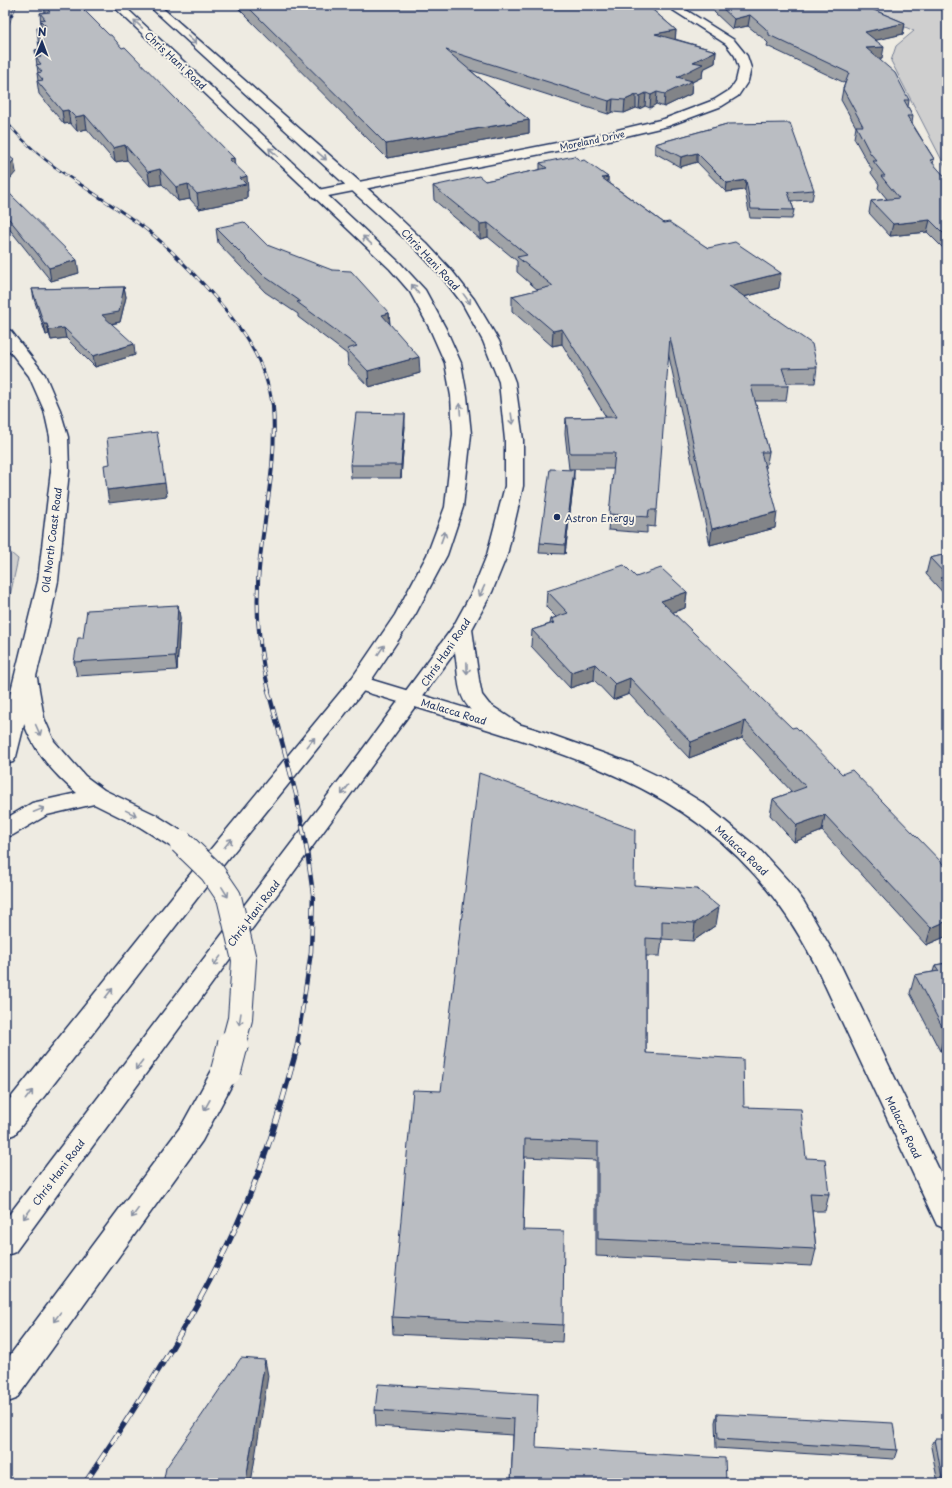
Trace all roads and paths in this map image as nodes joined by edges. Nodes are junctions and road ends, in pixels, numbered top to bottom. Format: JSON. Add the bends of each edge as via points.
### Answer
{"nodes":[{"id":1,"x":117,"y":5,"type":"edge"},
{"id":2,"x":153,"y":5,"type":"edge"},
{"id":3,"x":670,"y":5,"type":"edge"},
{"id":4,"x":357,"y":187,"type":"junction"},
{"id":5,"x":318,"y":194,"type":"junction"},
{"id":6,"x":5,"y":334,"type":"edge"},
{"id":7,"x":462,"y":629,"type":"junction"},
{"id":8,"x":26,"y":678,"type":"junction"},
{"id":9,"x":359,"y":683,"type":"junction"},
{"id":10,"x":412,"y":699,"type":"junction"},
{"id":11,"x":511,"y":729,"type":"junction"},
{"id":12,"x":5,"y":757,"type":"edge"},
{"id":13,"x":96,"y":796,"type":"junction"},
{"id":14,"x":5,"y":829,"type":"edge"},
{"id":15,"x":5,"y":1126,"type":"edge"},
{"id":16,"x":947,"y":1216,"type":"edge"},
{"id":17,"x":5,"y":1243,"type":"edge"},
{"id":18,"x":5,"y":1388,"type":"edge"}],
"edges":[{"from":5,"to":1,"type":"main road","name":"Chris Hani Road","one_way":true},
{"from":2,"to":4,"type":"main road","name":"Chris Hani Road","one_way":true},
{"from":3,"to":4,"type":"main road","name":"Moreland Drive","via":[[730,42],[741,56],[745,68],[742,81],[734,93],[718,103],[668,122],[592,140]]},
{"from":4,"to":5,"type":"main road","name":"Moreland Drive"},
{"from":4,"to":7,"type":"main road","name":"Chris Hani Road","one_way":true,"via":[[422,247],[469,302],[491,342],[506,382],[514,440],[514,486],[497,555],[482,592]]},
{"from":9,"to":5,"type":"main road","name":"Chris Hani Road","one_way":true,"via":[[408,608],[437,555],[454,508],[462,434],[459,396],[453,363],[417,290]]},
{"from":6,"to":8,"type":"main road","name":"Old North Coast Road","via":[[37,375],[52,410],[59,437],[60,471],[48,581]]},
{"from":7,"to":10,"type":"main road","name":"Chris Hani Road"},
{"from":7,"to":11,"type":"main road","one_way":true,"via":[[472,696],[481,709]]},
{"from":8,"to":12,"type":"main road","name":"Old North Coast Road"},
{"from":8,"to":13,"type":"main road","one_way":true,"via":[[33,718],[44,744],[77,781]]},
{"from":9,"to":10,"type":"main road","name":"Malacca Road"},
{"from":15,"to":9,"type":"main road","name":"Chris Hani Road","one_way":true,"via":[[204,873]]},
{"from":10,"to":11,"type":"main road","name":"Malacca Road"},
{"from":10,"to":17,"type":"main road","name":"Chris Hani Road","one_way":true},
{"from":11,"to":16,"type":"main road","name":"Malacca Road","via":[[618,766],[657,785],[688,804],[766,870],[795,908],[827,961],[876,1070]]},
{"from":14,"to":13,"type":"main road","one_way":true,"via":[[40,809]]},
{"from":13,"to":18,"type":"main road","one_way":true,"bridge":true,"via":[[148,821],[181,842],[212,872],[228,898],[244,960],[240,1020],[226,1071],[192,1133]]}]}
